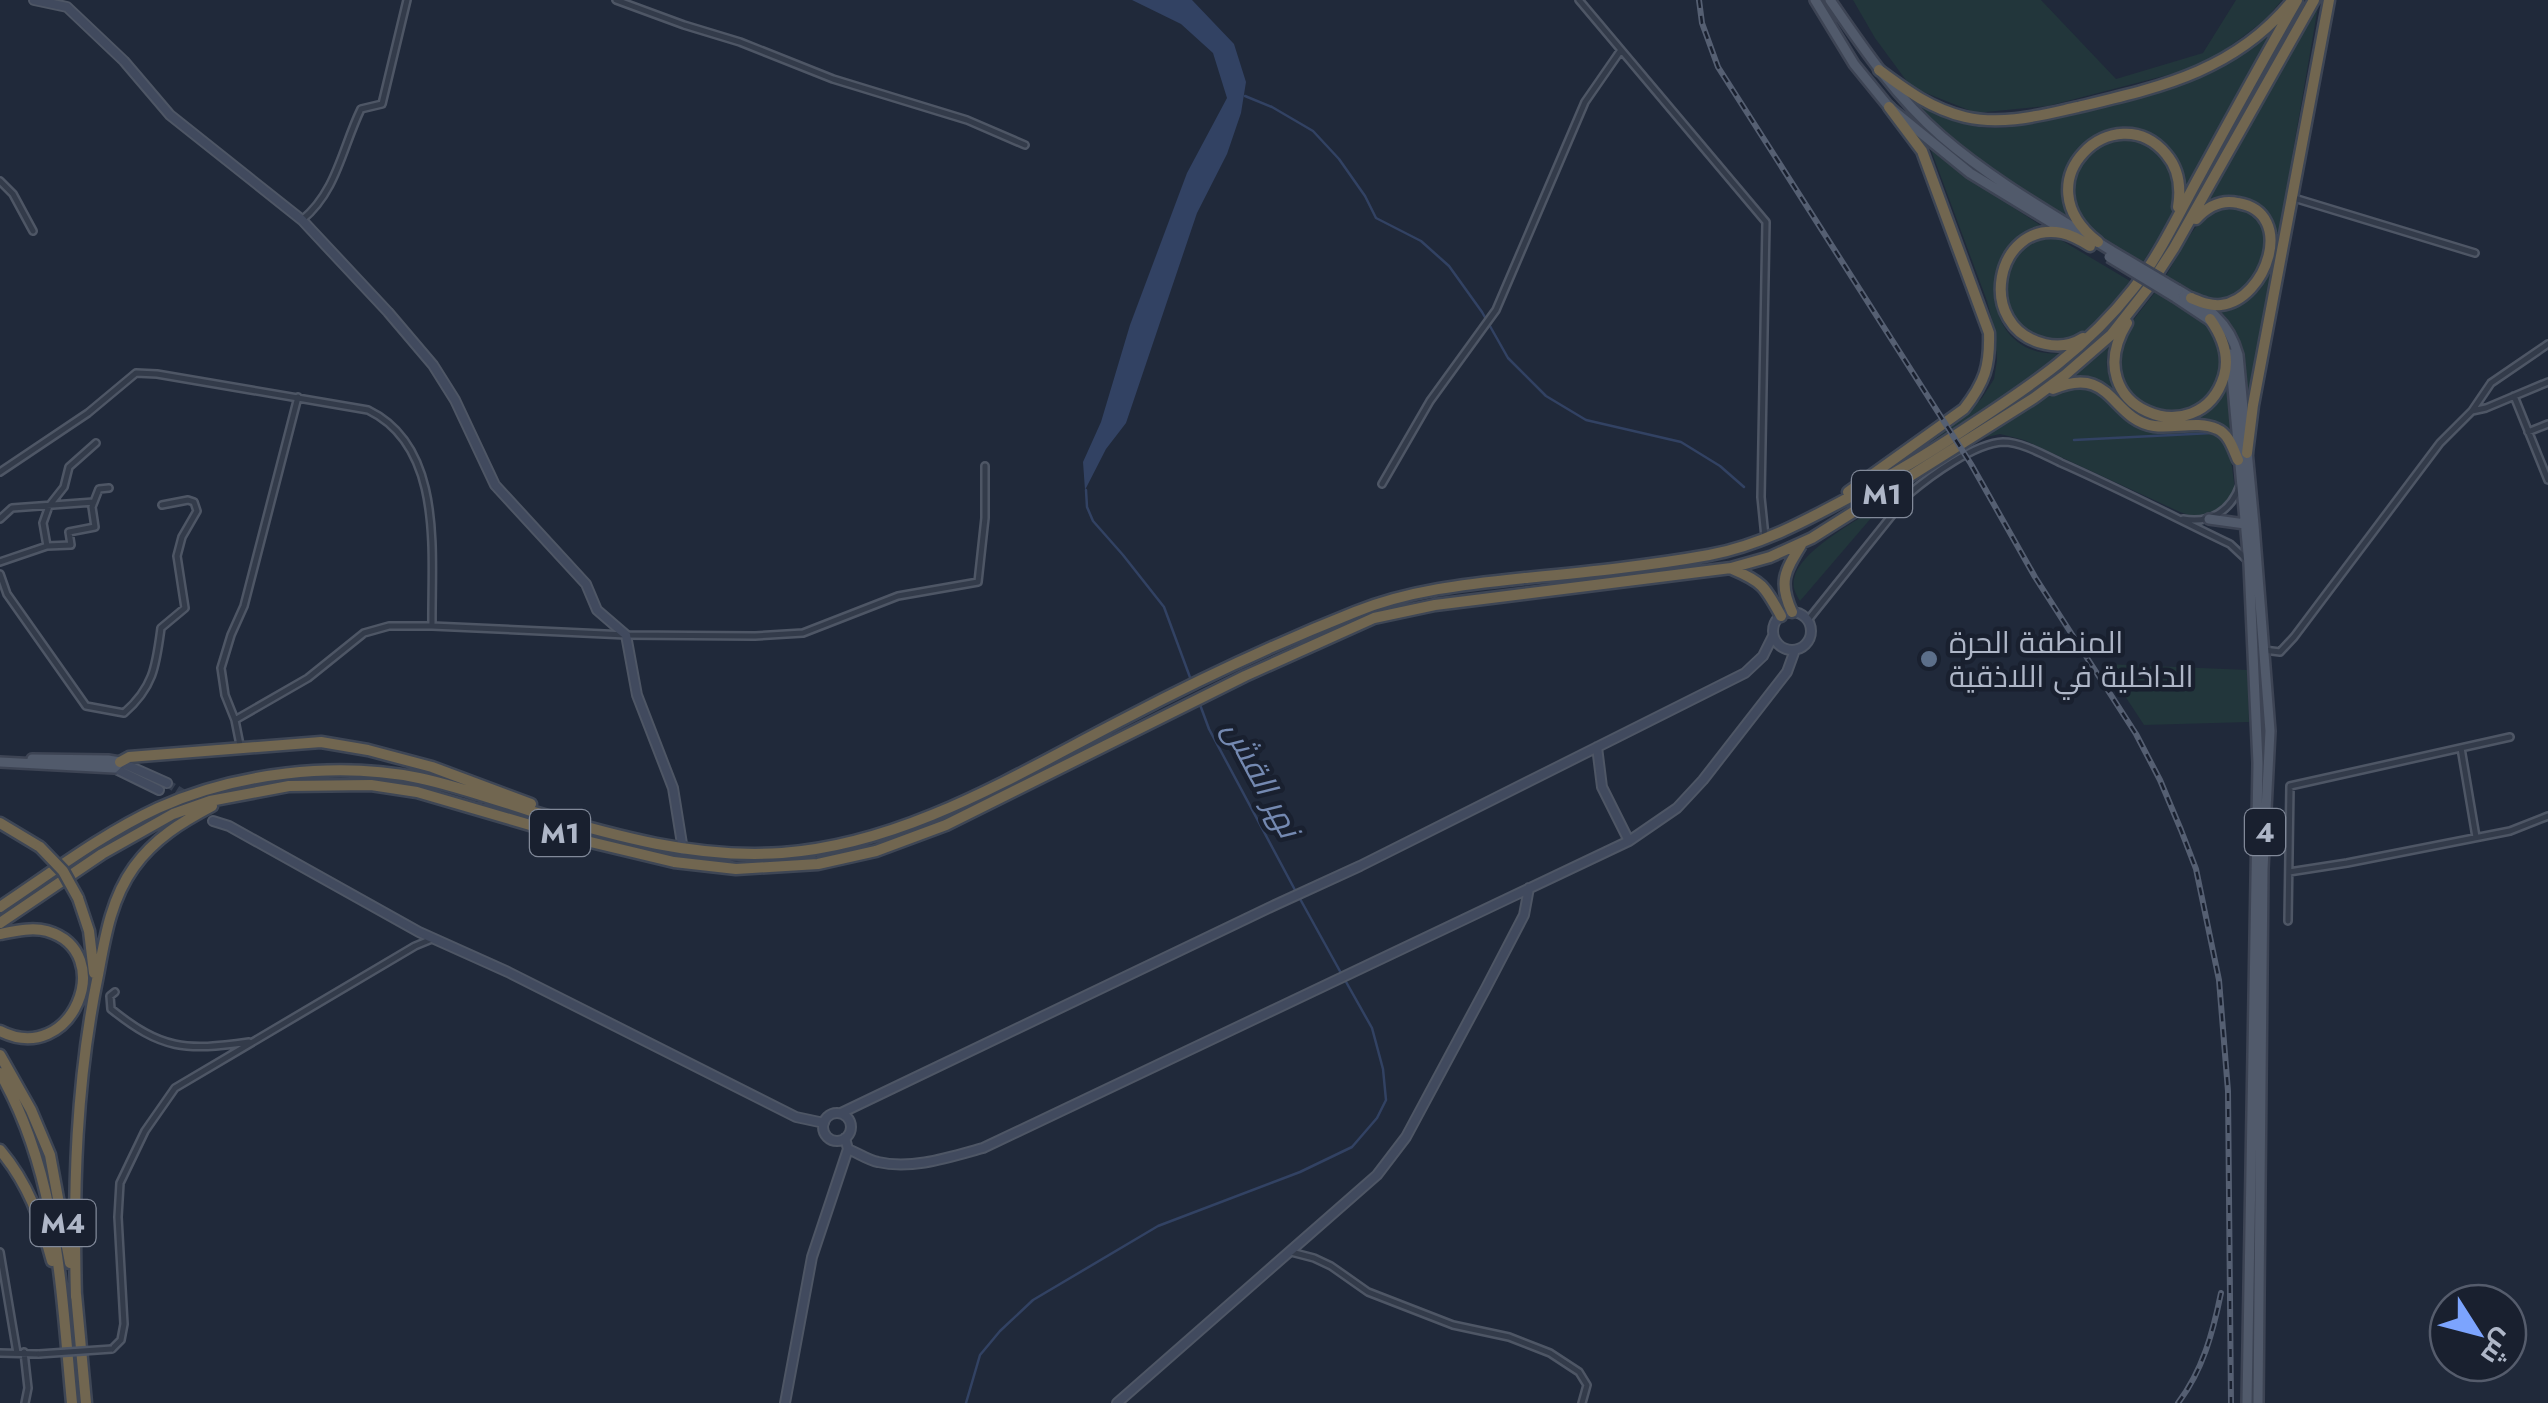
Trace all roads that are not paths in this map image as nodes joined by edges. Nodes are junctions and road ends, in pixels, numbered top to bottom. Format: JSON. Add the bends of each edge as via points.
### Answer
{"nodes":[{"id":1,"x":34,"y":0,"type":"edge"},
{"id":2,"x":407,"y":0,"type":"edge"},
{"id":3,"x":616,"y":0,"type":"edge"},
{"id":4,"x":1579,"y":0,"type":"edge"},
{"id":5,"x":1815,"y":0,"type":"edge"},
{"id":6,"x":1830,"y":0,"type":"edge"},
{"id":7,"x":2295,"y":0,"type":"edge"},
{"id":8,"x":2314,"y":0,"type":"edge"},
{"id":9,"x":2329,"y":0,"type":"edge"},
{"id":10,"x":70,"y":3,"type":"edge"},
{"id":11,"x":1621,"y":50,"type":"junction"},
{"id":12,"x":1879,"y":70,"type":"junction"},
{"id":13,"x":1890,"y":107,"type":"junction"},
{"id":14,"x":1025,"y":145,"type":"dead end"},
{"id":15,"x":0,"y":181,"type":"edge"},
{"id":16,"x":2292,"y":198,"type":"junction"},
{"id":17,"x":302,"y":220,"type":"junction"},
{"id":18,"x":2171,"y":229,"type":"junction"},
{"id":19,"x":34,"y":231,"type":"dead end"},
{"id":20,"x":2094,"y":244,"type":"junction"},
{"id":21,"x":2174,"y":248,"type":"junction"},
{"id":22,"x":2475,"y":252,"type":"dead end"},
{"id":23,"x":2148,"y":288,"type":"junction"},
{"id":24,"x":2176,"y":294,"type":"junction"},
{"id":25,"x":2191,"y":298,"type":"junction"},
{"id":26,"x":2210,"y":318,"type":"junction"},
{"id":27,"x":2100,"y":327,"type":"junction"},
{"id":28,"x":2548,"y":344,"type":"edge"},
{"id":29,"x":2548,"y":382,"type":"edge"},
{"id":30,"x":2514,"y":396,"type":"junction"},
{"id":31,"x":298,"y":397,"type":"junction"},
{"id":32,"x":2034,"y":398,"type":"junction"},
{"id":33,"x":2472,"y":411,"type":"junction"},
{"id":34,"x":2548,"y":424,"type":"edge"},
{"id":35,"x":2528,"y":432,"type":"junction"},
{"id":36,"x":96,"y":443,"type":"dead end"},
{"id":37,"x":2243,"y":457,"type":"junction"},
{"id":38,"x":985,"y":466,"type":"dead end"},
{"id":39,"x":0,"y":472,"type":"edge"},
{"id":40,"x":2548,"y":480,"type":"edge"},
{"id":41,"x":2240,"y":481,"type":"junction"},
{"id":42,"x":1382,"y":484,"type":"dead end"},
{"id":43,"x":109,"y":488,"type":"dead end"},
{"id":44,"x":94,"y":502,"type":"junction"},
{"id":45,"x":162,"y":505,"type":"dead end"},
{"id":46,"x":1834,"y":505,"type":"junction"},
{"id":47,"x":49,"y":506,"type":"junction"},
{"id":48,"x":2175,"y":518,"type":"junction"},
{"id":49,"x":0,"y":519,"type":"edge"},
{"id":50,"x":2208,"y":519,"type":"junction"},
{"id":51,"x":2249,"y":524,"type":"junction"},
{"id":52,"x":1765,"y":537,"type":"junction"},
{"id":53,"x":1803,"y":542,"type":"junction"},
{"id":54,"x":46,"y":546,"type":"junction"},
{"id":55,"x":0,"y":562,"type":"edge"},
{"id":56,"x":2249,"y":564,"type":"junction"},
{"id":57,"x":1731,"y":568,"type":"junction"},
{"id":58,"x":0,"y":574,"type":"edge"},
{"id":59,"x":1786,"y":614,"type":"junction"},
{"id":60,"x":1808,"y":620,"type":"junction"},
{"id":61,"x":432,"y":626,"type":"junction"},
{"id":62,"x":626,"y":635,"type":"junction"},
{"id":63,"x":1774,"y":636,"type":"junction"},
{"id":64,"x":1795,"y":650,"type":"junction"},
{"id":65,"x":2263,"y":650,"type":"junction"},
{"id":66,"x":235,"y":720,"type":"junction"},
{"id":67,"x":2510,"y":737,"type":"dead end"},
{"id":68,"x":1597,"y":747,"type":"junction"},
{"id":69,"x":241,"y":748,"type":"junction"},
{"id":70,"x":2461,"y":748,"type":"junction"},
{"id":71,"x":0,"y":762,"type":"edge"},
{"id":72,"x":117,"y":765,"type":"junction"},
{"id":73,"x":167,"y":783,"type":"tunnel mouth"},
{"id":74,"x":159,"y":790,"type":"tunnel mouth"},
{"id":75,"x":226,"y":798,"type":"junction"},
{"id":76,"x":2548,"y":816,"type":"edge"},
{"id":77,"x":216,"y":818,"type":"dead end"},
{"id":78,"x":0,"y":823,"type":"edge"},
{"id":79,"x":602,"y":832,"type":"junction"},
{"id":80,"x":2476,"y":837,"type":"junction"},
{"id":81,"x":1629,"y":841,"type":"junction"},
{"id":82,"x":684,"y":850,"type":"junction"},
{"id":83,"x":2289,"y":872,"type":"junction"},
{"id":84,"x":1529,"y":888,"type":"junction"},
{"id":85,"x":0,"y":906,"type":"edge"},
{"id":86,"x":2288,"y":921,"type":"dead end"},
{"id":87,"x":0,"y":923,"type":"edge"},
{"id":88,"x":0,"y":934,"type":"edge"},
{"id":89,"x":432,"y":938,"type":"junction"},
{"id":90,"x":115,"y":992,"type":"dead end"},
{"id":91,"x":90,"y":1014,"type":"junction"},
{"id":92,"x":0,"y":1031,"type":"edge"},
{"id":93,"x":254,"y":1042,"type":"junction"},
{"id":94,"x":0,"y":1054,"type":"edge"},
{"id":95,"x":0,"y":1073,"type":"edge"},
{"id":96,"x":841,"y":1113,"type":"junction"},
{"id":97,"x":824,"y":1123,"type":"junction"},
{"id":98,"x":845,"y":1138,"type":"junction"},
{"id":99,"x":848,"y":1148,"type":"junction"},
{"id":100,"x":0,"y":1150,"type":"edge"},
{"id":101,"x":0,"y":1252,"type":"edge"},
{"id":102,"x":1291,"y":1252,"type":"junction"},
{"id":103,"x":76,"y":1296,"type":"junction"},
{"id":104,"x":62,"y":1302,"type":"junction"},
{"id":105,"x":21,"y":1352,"type":"junction"},
{"id":106,"x":0,"y":1353,"type":"edge"},
{"id":107,"x":25,"y":1403,"type":"edge"},
{"id":108,"x":72,"y":1403,"type":"edge"},
{"id":109,"x":86,"y":1403,"type":"edge"},
{"id":110,"x":785,"y":1403,"type":"edge"},
{"id":111,"x":1117,"y":1403,"type":"edge"},
{"id":112,"x":1582,"y":1403,"type":"edge"},
{"id":113,"x":2247,"y":1403,"type":"edge"},
{"id":114,"x":2258,"y":1403,"type":"edge"}],
"edges":[{"from":1,"to":10,"type":"street"},
{"from":2,"to":17,"type":"street","via":[[382,104],[361,109],[337,174]]},
{"from":3,"to":14,"type":"street"},
{"from":4,"to":11,"type":"street"},
{"from":5,"to":13,"type":"main road"},
{"from":6,"to":12,"type":"main road"},
{"from":7,"to":12,"type":"highway","via":[[2242,48],[2198,72],[2043,115],[1966,117],[1929,104]]},
{"from":7,"to":18,"type":"highway","number":"M1"},
{"from":8,"to":21,"type":"highway","number":"M1"},
{"from":9,"to":16,"type":"highway"},
{"from":10,"to":17,"type":"street","via":[[170,115]]},
{"from":11,"to":42,"type":"street","via":[[1586,102],[1496,310],[1430,401]]},
{"from":11,"to":52,"type":"street","via":[[1766,222]]},
{"from":12,"to":20,"type":"main road","via":[[1972,161]]},
{"from":13,"to":20,"type":"main road","via":[[1970,173]]},
{"from":13,"to":46,"type":"highway","via":[[1922,152],[1989,333],[1987,372],[1964,408]]},
{"from":15,"to":19,"type":"street"},
{"from":16,"to":22,"type":"street"},
{"from":16,"to":37,"type":"highway"},
{"from":17,"to":62,"type":"street","via":[[433,365],[494,485]]},
{"from":18,"to":20,"type":"highway","via":[[2180,198],[2172,163],[2146,139],[2113,136],[2084,151],[2068,183],[2075,219]]},
{"from":18,"to":27,"type":"highway","number":"M1"},
{"from":20,"to":24,"type":"main road","bridge":true},
{"from":20,"to":27,"type":"highway","via":[[2061,232],[2033,236],[2006,262],[2000,296],[2014,326],[2041,343],[2076,342]]},
{"from":21,"to":23,"type":"highway","number":"M1"},
{"from":21,"to":25,"type":"highway","via":[[2214,205],[2240,203],[2266,222],[2272,247],[2250,288],[2230,303]]},
{"from":23,"to":26,"type":"highway","via":[[2118,338],[2113,363],[2125,396],[2146,412],[2180,416],[2216,394],[2226,360]]},
{"from":23,"to":32,"type":"highway","number":"M1","via":[[2110,335]]},
{"from":24,"to":25,"type":"main road","number":"4"},
{"from":24,"to":26,"type":"main road"},
{"from":25,"to":37,"type":"main road","number":"4","via":[[2221,320],[2235,345]]},
{"from":26,"to":37,"type":"main road","number":"4","via":[[2230,356]]},
{"from":27,"to":46,"type":"highway","number":"M1","via":[[2025,390]]},
{"from":28,"to":33,"type":"street","via":[[2490,384]]},
{"from":29,"to":30,"type":"street"},
{"from":30,"to":33,"type":"street"},
{"from":30,"to":35,"type":"street"},
{"from":31,"to":39,"type":"street","via":[[136,373]]},
{"from":31,"to":61,"type":"street","via":[[368,410],[404,441],[424,478],[430,512]]},
{"from":31,"to":66,"type":"street","via":[[222,668]]},
{"from":32,"to":37,"type":"highway","via":[[2086,382],[2151,426],[2217,429]]},
{"from":32,"to":53,"type":"highway","number":"M1"},
{"from":33,"to":65,"type":"street","via":[[2440,443],[2294,638],[2280,652]]},
{"from":34,"to":35,"type":"street"},
{"from":35,"to":40,"type":"street"},
{"from":36,"to":47,"type":"street","via":[[68,467],[64,487]]},
{"from":37,"to":41,"type":"main road","number":"4"},
{"from":37,"to":51,"type":"main road","number":"4"},
{"from":38,"to":62,"type":"street","via":[[978,582],[898,596],[803,633]]},
{"from":41,"to":50,"type":"street","via":[[2226,509]]},
{"from":41,"to":51,"type":"main road","number":"4"},
{"from":43,"to":44,"type":"street","via":[[99,490]]},
{"from":44,"to":47,"type":"street"},
{"from":44,"to":54,"type":"street","via":[[94,527],[69,532],[71,545]]},
{"from":45,"to":58,"type":"street","via":[[188,500],[197,511],[176,556],[185,608],[161,628],[147,688],[124,713],[86,706],[7,594]]},
{"from":46,"to":52,"type":"highway","number":"M1"},
{"from":47,"to":49,"type":"street","via":[[12,508]]},
{"from":47,"to":54,"type":"street","via":[[42,523]]},
{"from":48,"to":50,"type":"street"},
{"from":48,"to":56,"type":"street","via":[[2230,544]]},
{"from":48,"to":60,"type":"street","via":[[2016,444],[1980,447],[1909,494]]},
{"from":50,"to":51,"type":"main road"},
{"from":51,"to":56,"type":"main road","number":"4"},
{"from":51,"to":65,"type":"main road","number":"4"},
{"from":52,"to":82,"type":"highway","number":"M1","via":[[1720,553],[1452,586],[1364,608],[1240,661],[909,824],[838,846],[785,853]]},
{"from":53,"to":57,"type":"highway","number":"M1"},
{"from":53,"to":59,"type":"highway","via":[[1784,578]]},
{"from":54,"to":55,"type":"street"},
{"from":56,"to":113,"type":"main road","number":"4","via":[[2258,762]]},
{"from":57,"to":59,"type":"highway","via":[[1766,588]]},
{"from":57,"to":75,"type":"highway","number":"M1","via":[[1374,618],[946,825],[818,864],[736,868],[674,862],[416,792],[371,786],[290,786]]},
{"from":59,"to":60,"type":"street"},
{"from":59,"to":63,"type":"street","via":[[1774,625]]},
{"from":60,"to":64,"type":"street","via":[[1811,636]]},
{"from":61,"to":62,"type":"street"},
{"from":61,"to":66,"type":"street","via":[[364,633],[308,678]]},
{"from":62,"to":82,"type":"street","via":[[637,696],[673,788]]},
{"from":63,"to":64,"type":"street","via":[[1779,646]]},
{"from":63,"to":68,"type":"street","via":[[1746,672]]},
{"from":64,"to":81,"type":"street","via":[[1787,672],[1703,780],[1677,808]]},
{"from":65,"to":114,"type":"main road","number":"4","via":[[2270,730]]},
{"from":66,"to":69,"type":"street"},
{"from":67,"to":70,"type":"street"},
{"from":68,"to":81,"type":"street","via":[[1602,786]]},
{"from":68,"to":96,"type":"street"},
{"from":69,"to":72,"type":"highway","via":[[129,757]]},
{"from":69,"to":79,"type":"highway","via":[[321,742],[368,750],[432,767]]},
{"from":70,"to":80,"type":"street"},
{"from":70,"to":83,"type":"street","via":[[2290,786]]},
{"from":71,"to":72,"type":"main road"},
{"from":72,"to":73,"type":"street"},
{"from":72,"to":74,"type":"street"},
{"from":75,"to":87,"type":"highway","number":"M1","via":[[136,833]]},
{"from":75,"to":91,"type":"highway","via":[[156,840],[134,867],[111,912]]},
{"from":76,"to":80,"type":"street"},
{"from":77,"to":89,"type":"street"},
{"from":78,"to":91,"type":"highway","bridge":true,"via":[[40,848],[78,898],[93,952]]},
{"from":79,"to":82,"type":"highway","number":"M1"},
{"from":79,"to":85,"type":"highway","number":"M1","via":[[419,778],[301,771],[211,788],[162,806]]},
{"from":80,"to":83,"type":"street"},
{"from":81,"to":84,"type":"street"},
{"from":83,"to":86,"type":"street"},
{"from":84,"to":99,"type":"street","via":[[982,1148],[895,1165]]},
{"from":84,"to":102,"type":"street","via":[[1524,916],[1406,1137],[1376,1175]]},
{"from":88,"to":92,"type":"highway","via":[[32,929],[63,939],[74,949],[83,979],[78,1006],[59,1028],[32,1038]]},
{"from":89,"to":93,"type":"street"},
{"from":89,"to":97,"type":"street","via":[[796,1117]]},
{"from":90,"to":93,"type":"street","via":[[111,1008],[153,1038],[178,1046]]},
{"from":91,"to":103,"type":"highway","via":[[77,1126]]},
{"from":93,"to":105,"type":"street","bridge":true,"via":[[175,1088],[120,1183],[121,1340],[112,1348]]},
{"from":94,"to":103,"type":"highway","number":"M4","via":[[50,1155]]},
{"from":95,"to":104,"type":"highway","number":"M4","via":[[42,1176]]},
{"from":96,"to":97,"type":"street"},
{"from":96,"to":98,"type":"street","via":[[851,1127]]},
{"from":97,"to":98,"type":"street","via":[[831,1139]]},
{"from":98,"to":99,"type":"street"},
{"from":99,"to":110,"type":"street","via":[[812,1256]]},
{"from":100,"to":104,"type":"highway","via":[[30,1194]]},
{"from":101,"to":105,"type":"street"},
{"from":102,"to":111,"type":"street"},
{"from":102,"to":112,"type":"street","via":[[1331,1266],[1368,1292],[1550,1353],[1583,1376]]},
{"from":103,"to":109,"type":"highway","number":"M4"},
{"from":104,"to":108,"type":"highway","number":"M4"},
{"from":105,"to":106,"type":"street"},
{"from":105,"to":107,"type":"street"}]}
